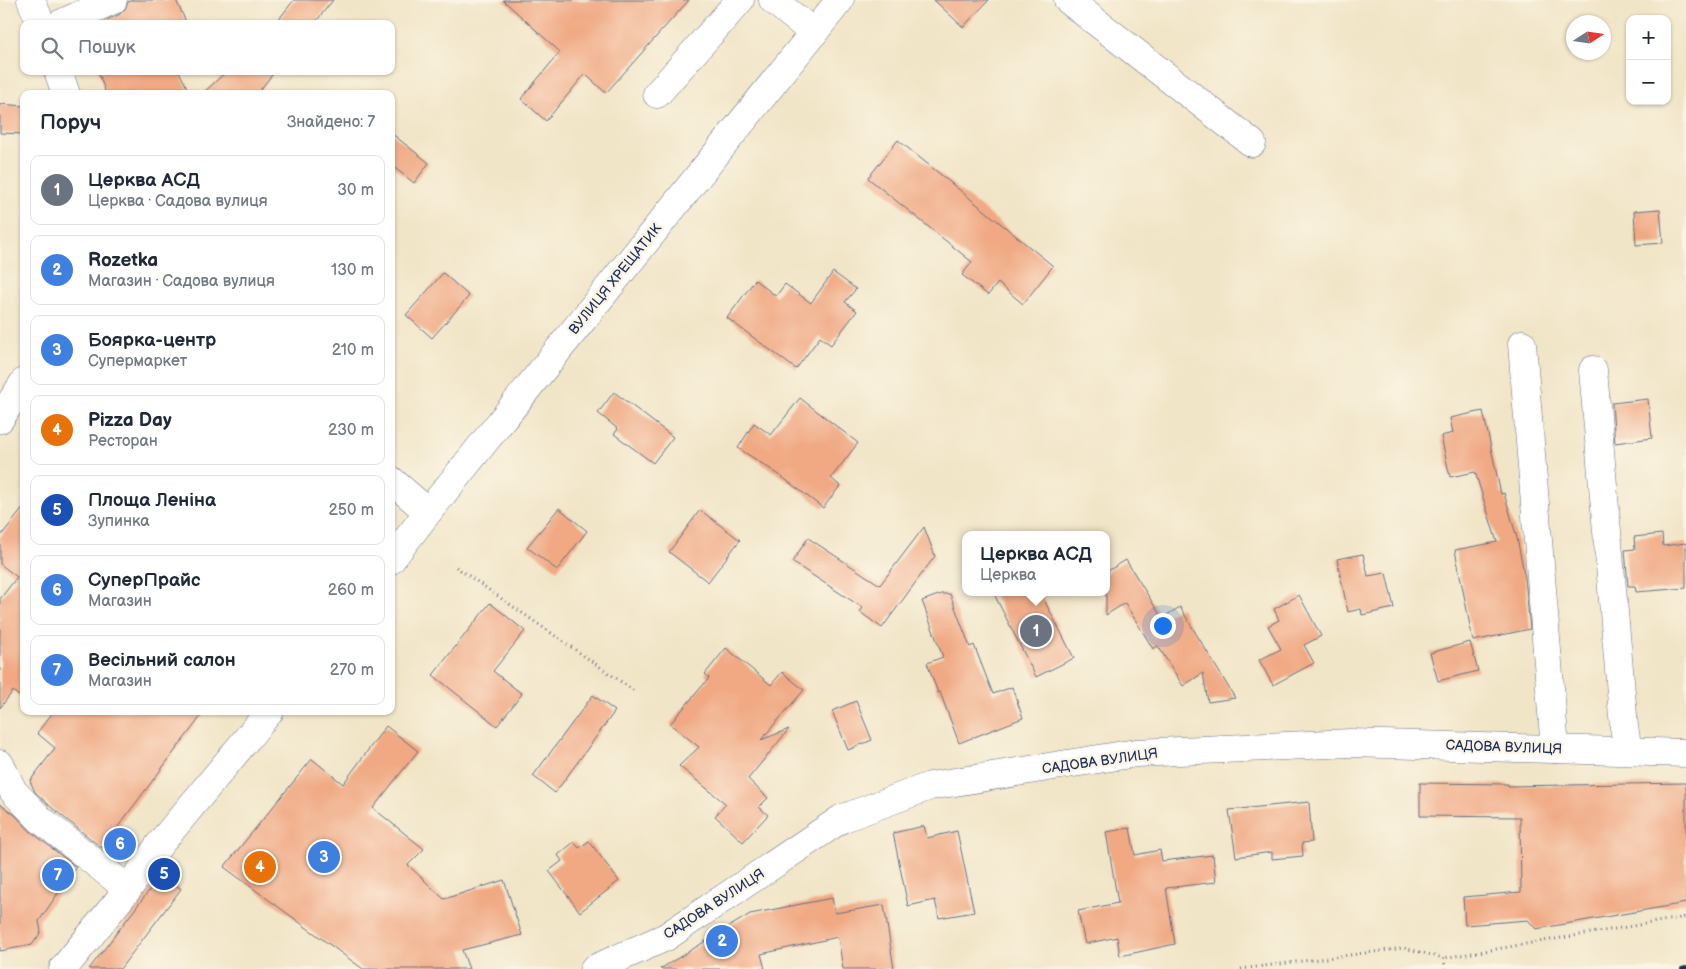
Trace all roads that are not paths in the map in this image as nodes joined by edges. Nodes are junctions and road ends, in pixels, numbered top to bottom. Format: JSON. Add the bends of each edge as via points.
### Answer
{"nodes":[{"id":1,"x":31,"y":0,"type":"edge"},
{"id":2,"x":113,"y":0,"type":"edge"},
{"id":3,"x":740,"y":0,"type":"edge"},
{"id":4,"x":773,"y":0,"type":"edge"},
{"id":5,"x":840,"y":0,"type":"edge"},
{"id":6,"x":1068,"y":0,"type":"edge"},
{"id":7,"x":39,"y":20,"type":"edge"},
{"id":8,"x":69,"y":20,"type":"edge"},
{"id":9,"x":814,"y":33,"type":"junction"},
{"id":10,"x":59,"y":75,"type":"edge"},
{"id":11,"x":65,"y":90,"type":"edge"},
{"id":12,"x":657,"y":94,"type":"dead end"},
{"id":13,"x":1252,"y":143,"type":"dead end"},
{"id":14,"x":1522,"y":344,"type":"dead end"},
{"id":15,"x":1593,"y":370,"type":"dead end"},
{"id":16,"x":20,"y":388,"type":"edge"},
{"id":17,"x":0,"y":419,"type":"edge"},
{"id":18,"x":395,"y":483,"type":"edge"},
{"id":19,"x":428,"y":512,"type":"junction"},
{"id":20,"x":395,"y":555,"type":"edge"},
{"id":21,"x":267,"y":715,"type":"edge"},
{"id":22,"x":1555,"y":749,"type":"junction"},
{"id":23,"x":1628,"y":750,"type":"junction"},
{"id":24,"x":1686,"y":753,"type":"edge"},
{"id":25,"x":0,"y":764,"type":"edge"},
{"id":26,"x":128,"y":889,"type":"junction"},
{"id":27,"x":630,"y":962,"type":"edge"},
{"id":28,"x":63,"y":969,"type":"edge"},
{"id":29,"x":594,"y":969,"type":"edge"}],
"edges":[{"from":1,"to":7,"type":"street"},
{"from":2,"to":8,"type":"street"},
{"from":3,"to":12,"type":"street"},
{"from":4,"to":9,"type":"street"},
{"from":5,"to":9,"type":"street","name":"ВУЛИЦЯ ХРЕЩАТИК"},
{"from":6,"to":13,"type":"street"},
{"from":9,"to":19,"type":"street","name":"ВУЛИЦЯ ХРЕЩАТИК"},
{"from":10,"to":11,"type":"street"},
{"from":14,"to":22,"type":"street"},
{"from":15,"to":23,"type":"street"},
{"from":16,"to":17,"type":"street"},
{"from":18,"to":19,"type":"street"},
{"from":19,"to":20,"type":"street","name":"ВУЛИЦЯ ХРЕЩАТИК"},
{"from":21,"to":26,"type":"street"},
{"from":22,"to":23,"type":"street","name":"САДОВА ВУЛИЦЯ"},
{"from":22,"to":27,"type":"street","name":"САДОВА ВУЛИЦЯ","via":[[1351,743],[1136,753],[930,786],[841,819]]},
{"from":23,"to":24,"type":"street","name":"САДОВА ВУЛИЦЯ"},
{"from":25,"to":26,"type":"street","via":[[14,791],[40,819]]},
{"from":26,"to":28,"type":"street"},
{"from":27,"to":29,"type":"street","name":"САДОВА ВУЛИЦЯ"}]}
